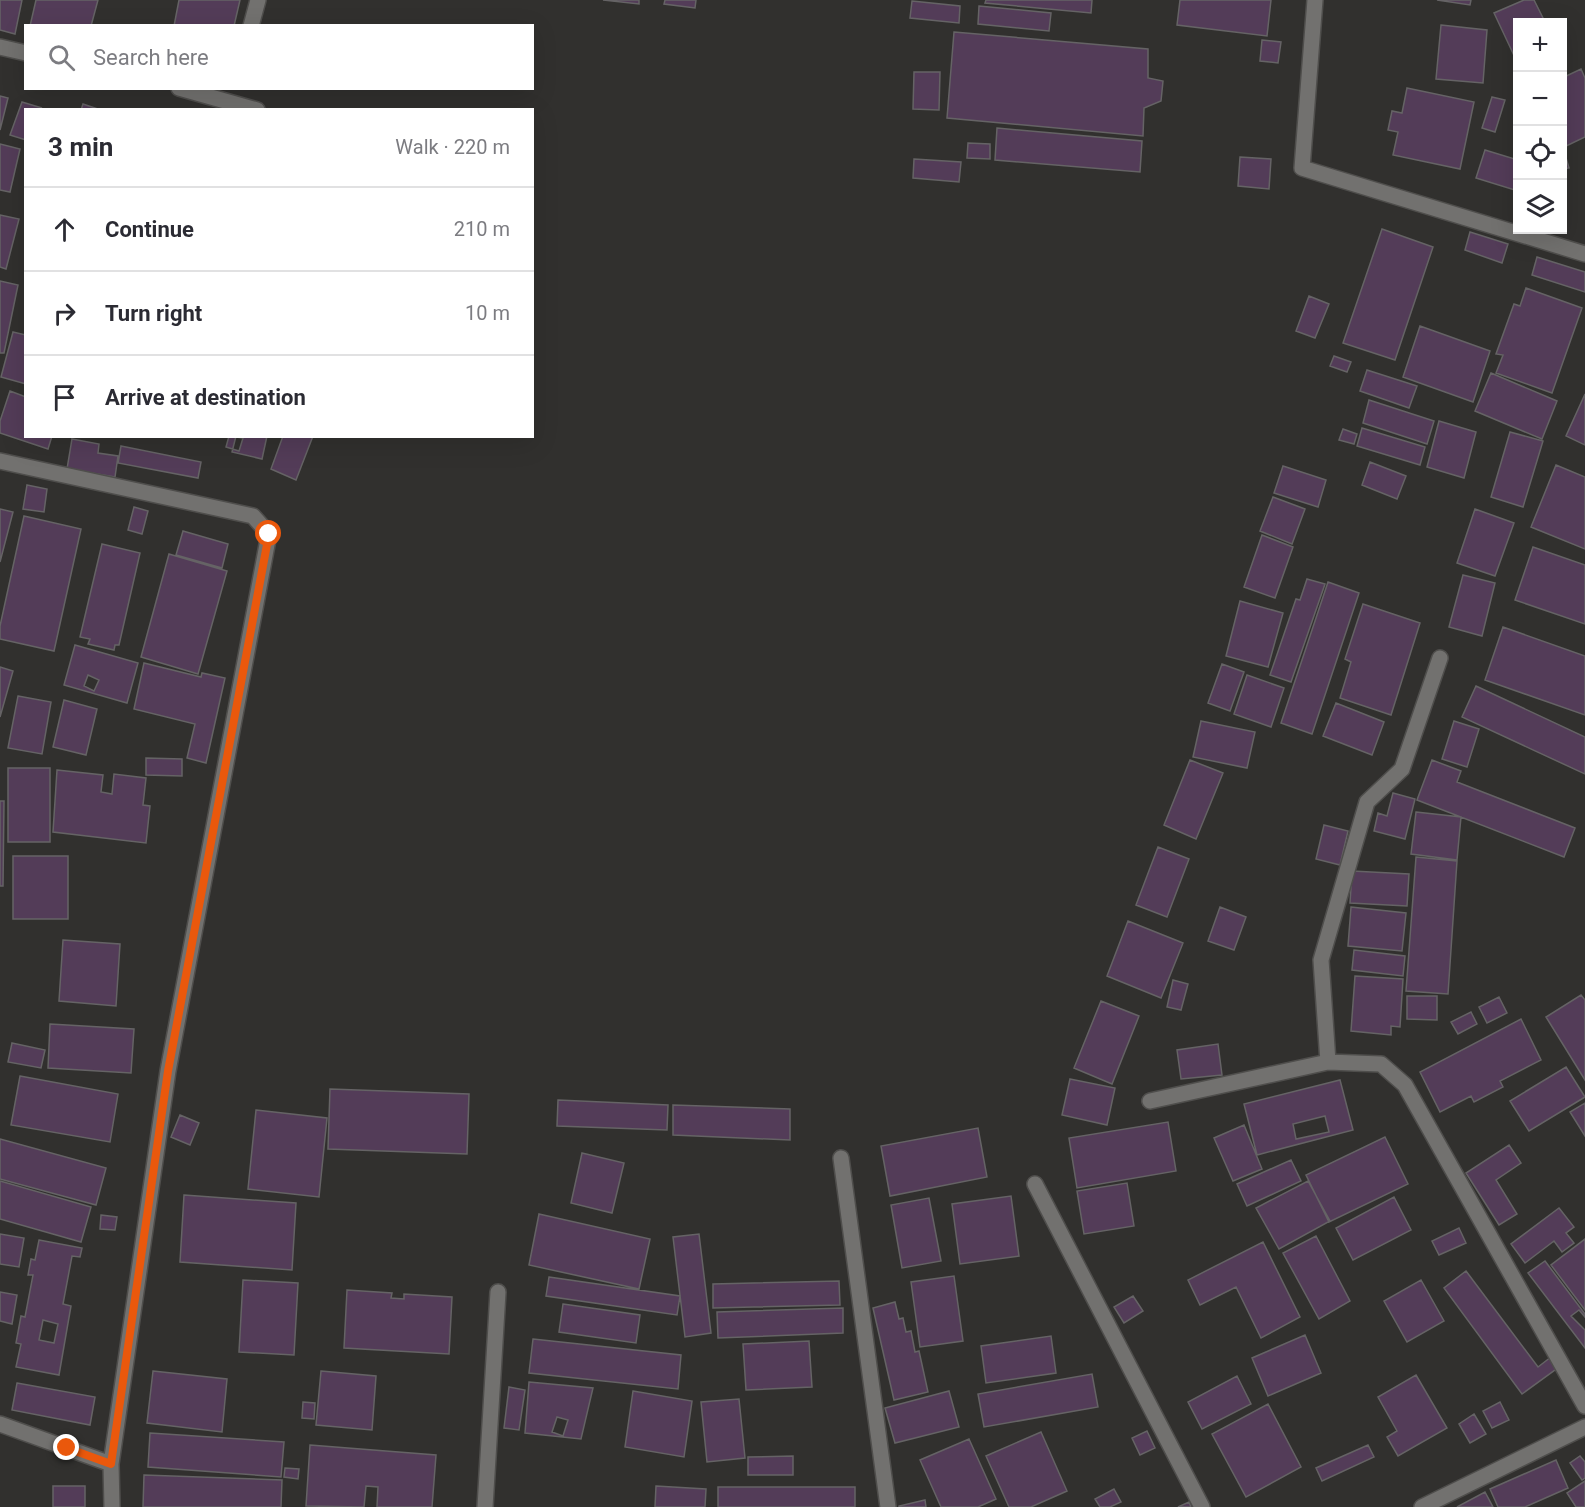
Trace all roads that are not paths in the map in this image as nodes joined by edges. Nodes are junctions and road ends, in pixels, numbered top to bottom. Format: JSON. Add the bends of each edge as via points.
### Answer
{"nodes":[{"id":1,"x":258,"y":0,"type":"edge"},
{"id":2,"x":1315,"y":0,"type":"edge"},
{"id":3,"x":252,"y":24,"type":"edge"},
{"id":4,"x":0,"y":47,"type":"edge"},
{"id":5,"x":24,"y":53,"type":"edge"},
{"id":6,"x":196,"y":90,"type":"edge"},
{"id":7,"x":222,"y":93,"type":"edge"},
{"id":8,"x":253,"y":108,"type":"edge"},
{"id":9,"x":1585,"y":254,"type":"edge"},
{"id":10,"x":0,"y":461,"type":"edge"},
{"id":11,"x":1440,"y":658,"type":"dead end"},
{"id":12,"x":1328,"y":1062,"type":"junction"},
{"id":13,"x":1150,"y":1101,"type":"dead end"},
{"id":14,"x":841,"y":1158,"type":"dead end"},
{"id":15,"x":1035,"y":1184,"type":"dead end"},
{"id":16,"x":498,"y":1292,"type":"dead end"},
{"id":17,"x":1585,"y":1406,"type":"edge"},
{"id":18,"x":0,"y":1424,"type":"edge"},
{"id":19,"x":1585,"y":1427,"type":"edge"},
{"id":20,"x":111,"y":1464,"type":"junction"},
{"id":21,"x":112,"y":1507,"type":"edge"},
{"id":22,"x":485,"y":1507,"type":"edge"},
{"id":23,"x":888,"y":1507,"type":"edge"},
{"id":24,"x":1202,"y":1507,"type":"edge"},
{"id":25,"x":1422,"y":1507,"type":"edge"}],
"edges":[{"from":1,"to":3,"type":"street"},
{"from":2,"to":9,"type":"street","via":[[1302,168]]},
{"from":4,"to":5,"type":"street"},
{"from":6,"to":7,"type":"street"},
{"from":7,"to":8,"type":"street"},
{"from":10,"to":20,"type":"street","via":[[253,516],[269,534],[168,1071]]},
{"from":11,"to":12,"type":"street","via":[[1402,770],[1367,801],[1321,960]]},
{"from":12,"to":13,"type":"street"},
{"from":12,"to":17,"type":"street","via":[[1381,1064],[1405,1085]]},
{"from":14,"to":23,"type":"street"},
{"from":15,"to":24,"type":"street"},
{"from":16,"to":22,"type":"street"},
{"from":18,"to":20,"type":"street"},
{"from":19,"to":25,"type":"street"},
{"from":20,"to":21,"type":"street"}]}
